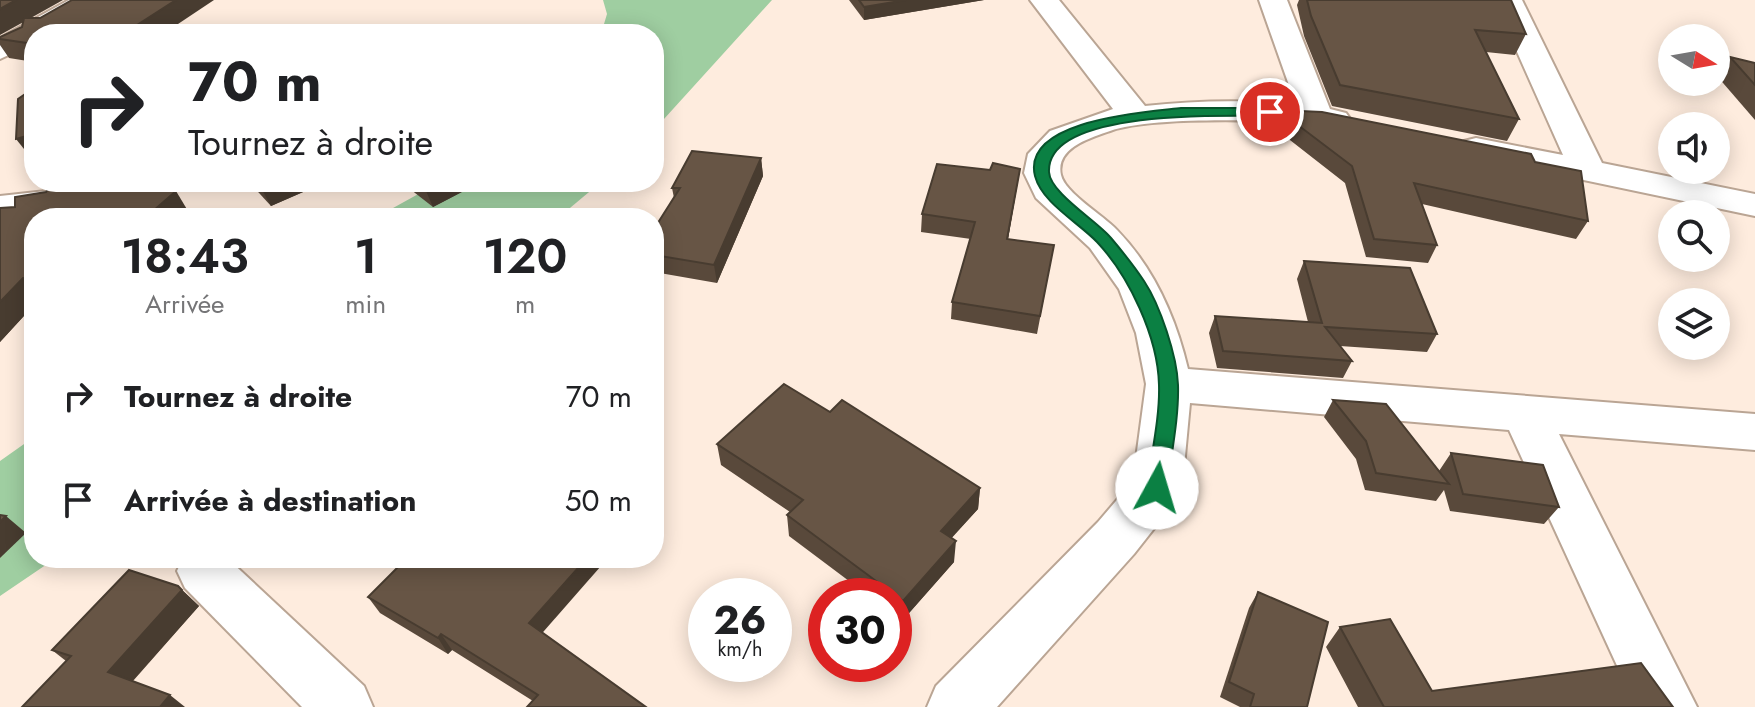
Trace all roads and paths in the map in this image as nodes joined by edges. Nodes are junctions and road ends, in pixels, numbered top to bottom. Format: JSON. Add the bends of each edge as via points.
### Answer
{"nodes":[{"id":1,"x":90,"y":0,"type":"edge"},
{"id":2,"x":1044,"y":0,"type":"edge"},
{"id":3,"x":1273,"y":0,"type":"edge"},
{"id":4,"x":1508,"y":0,"type":"edge"},
{"id":5,"x":47,"y":24,"type":"edge"},
{"id":6,"x":24,"y":37,"type":"edge"},
{"id":7,"x":0,"y":50,"type":"edge"},
{"id":8,"x":1316,"y":116,"type":"junction"},
{"id":9,"x":1136,"y":117,"type":"junction"},
{"id":10,"x":1376,"y":128,"type":"edge"},
{"id":11,"x":1437,"y":140,"type":"edge"},
{"id":12,"x":1588,"y":171,"type":"junction"},
{"id":13,"x":46,"y":202,"type":"edge"},
{"id":14,"x":1755,"y":205,"type":"edge"},
{"id":15,"x":0,"y":207,"type":"edge"},
{"id":16,"x":1169,"y":384,"type":"junction"},
{"id":17,"x":1525,"y":413,"type":"junction"},
{"id":18,"x":1755,"y":432,"type":"edge"},
{"id":19,"x":204,"y":571,"type":"dead end"},
{"id":20,"x":343,"y":707,"type":"edge"},
{"id":21,"x":957,"y":707,"type":"edge"},
{"id":22,"x":1667,"y":707,"type":"edge"}],
"edges":[{"from":1,"to":5,"type":"street"},
{"from":2,"to":9,"type":"street"},
{"from":3,"to":8,"type":"street"},
{"from":4,"to":12,"type":"street"},
{"from":6,"to":7,"type":"street"},
{"from":8,"to":9,"type":"street","via":[[1181,112]]},
{"from":8,"to":10,"type":"street"},
{"from":9,"to":16,"type":"street","via":[[1107,120],[1062,138],[1046,154],[1042,173],[1049,190],[1104,239],[1138,286],[1158,333]]},
{"from":11,"to":12,"type":"street"},
{"from":12,"to":14,"type":"street"},
{"from":13,"to":15,"type":"street"},
{"from":16,"to":17,"type":"street"},
{"from":16,"to":21,"type":"street","via":[[1157,488]]},
{"from":17,"to":18,"type":"street"},
{"from":17,"to":22,"type":"street"},
{"from":19,"to":20,"type":"street"}]}
